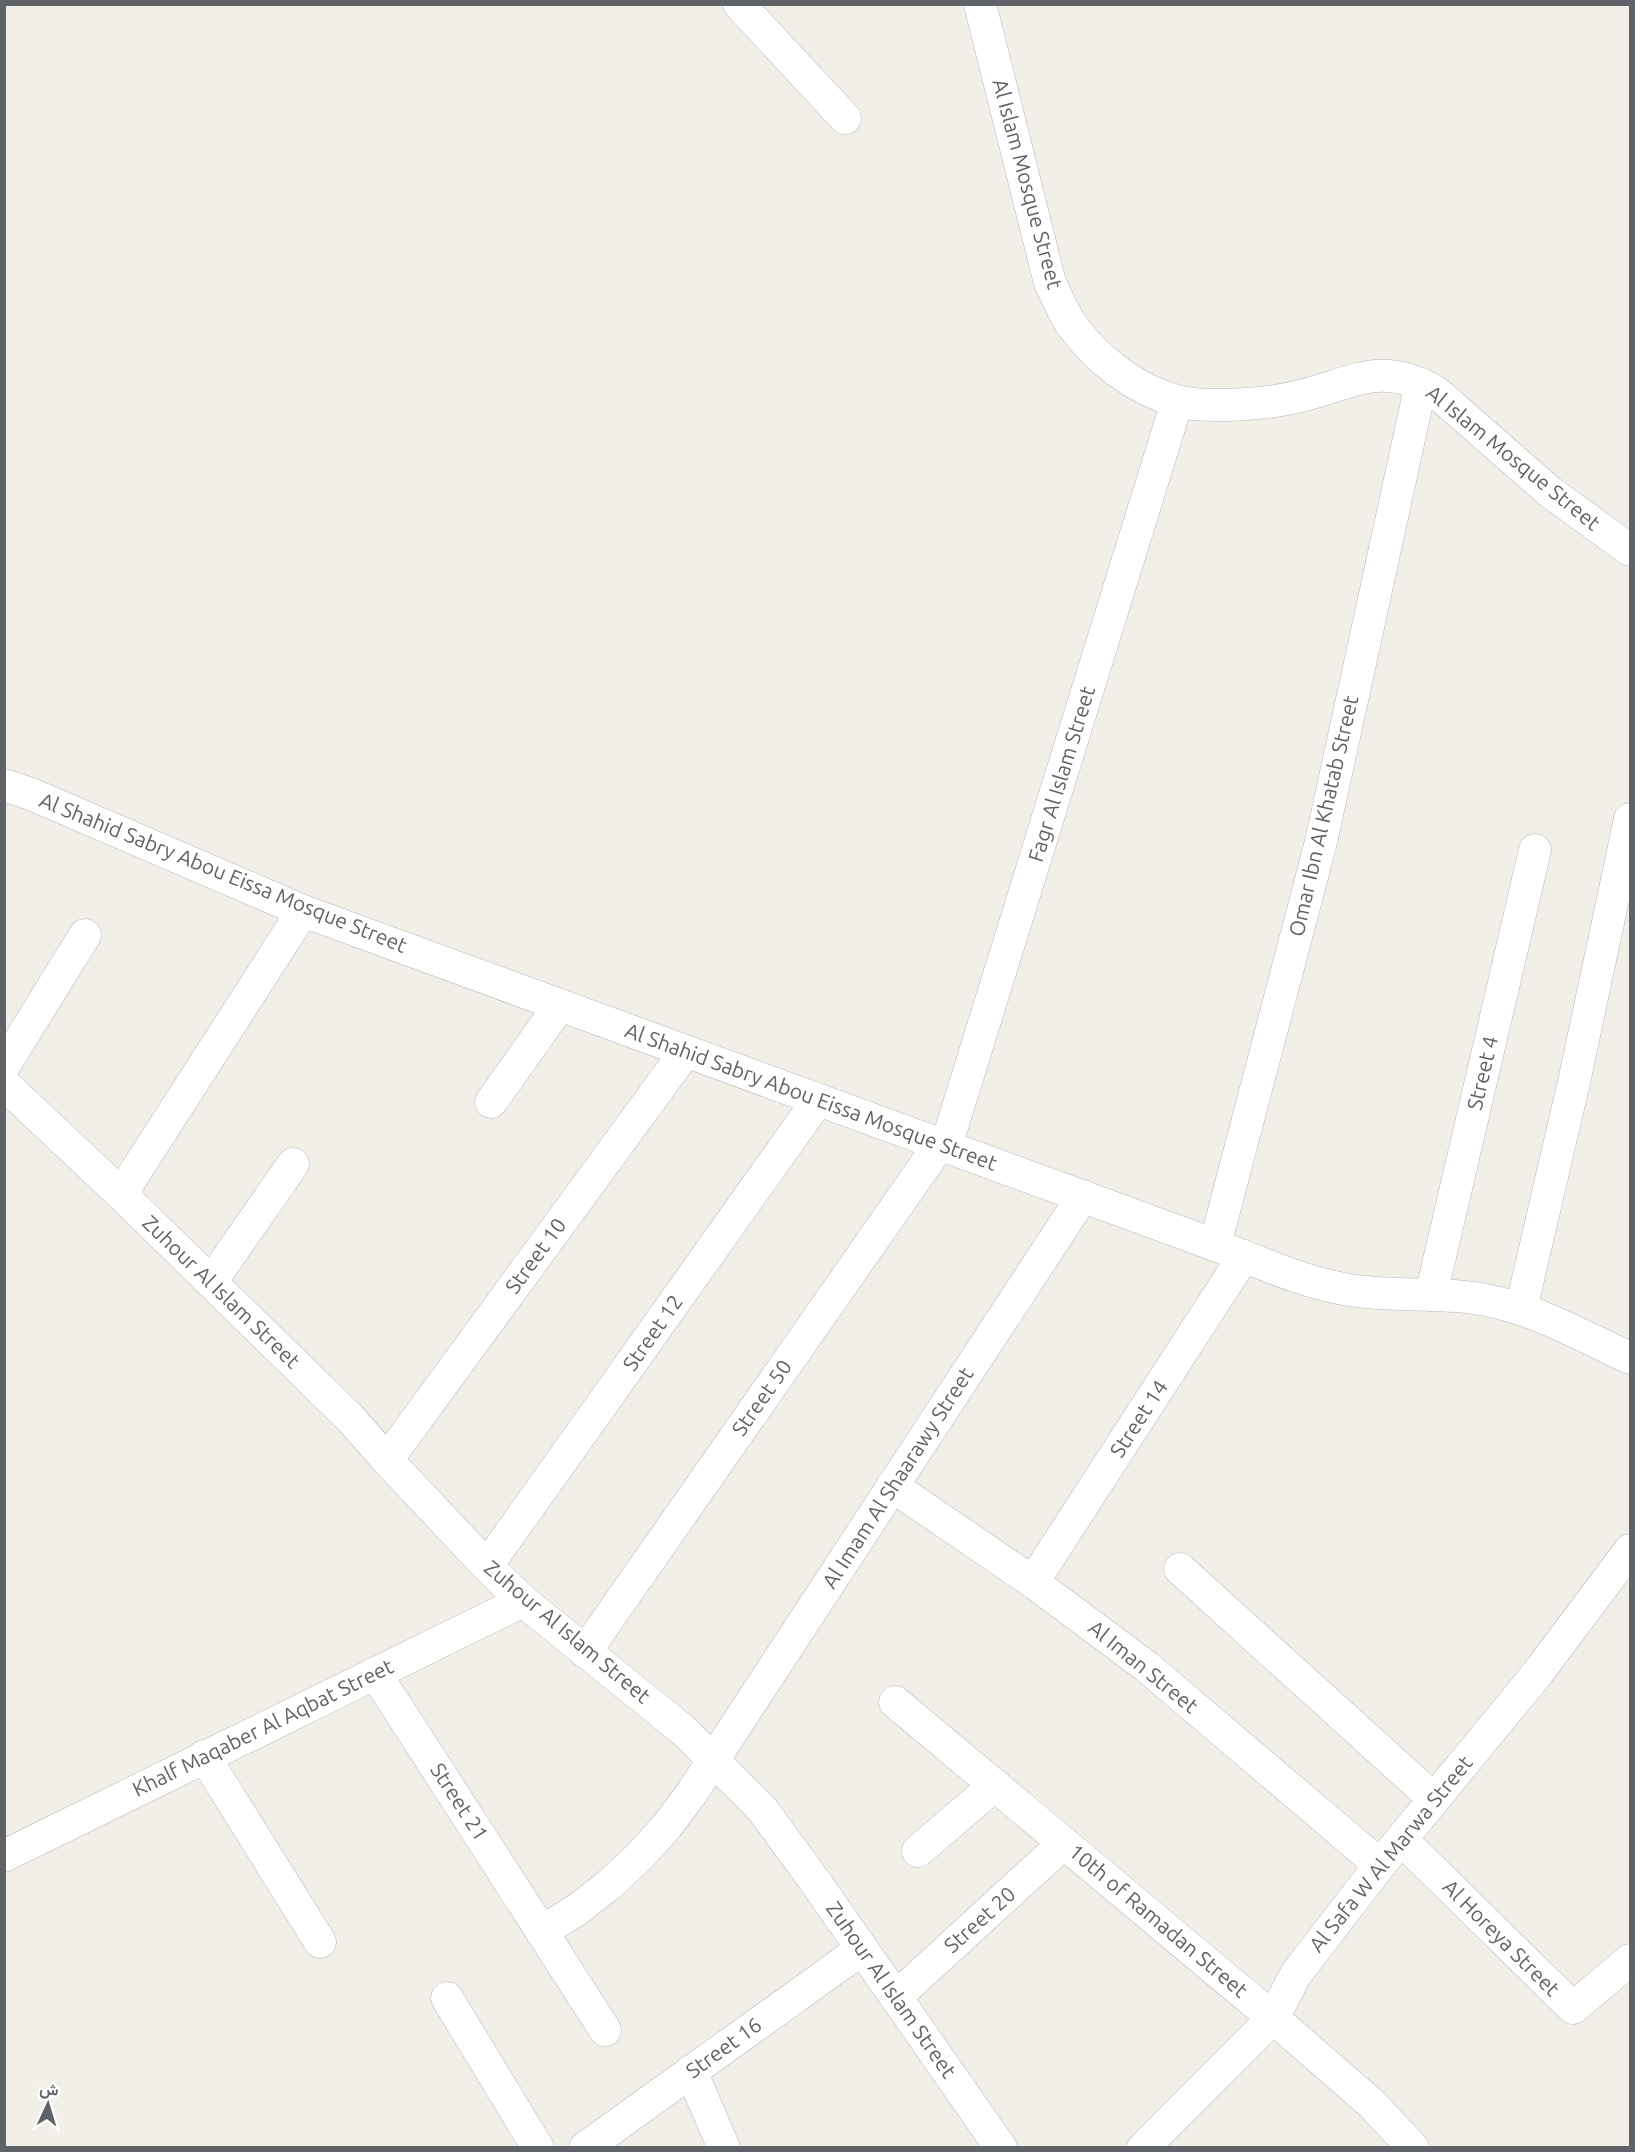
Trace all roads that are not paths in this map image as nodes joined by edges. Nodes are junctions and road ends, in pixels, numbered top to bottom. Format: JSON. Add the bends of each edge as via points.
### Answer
{"nodes":[{"id":1,"x":739,"y":4,"type":"edge"},
{"id":2,"x":980,"y":4,"type":"edge"},
{"id":3,"x":845,"y":118,"type":"dead end"},
{"id":4,"x":1421,"y":384,"type":"junction"},
{"id":5,"x":1177,"y":402,"type":"junction"},
{"id":6,"x":1630,"y":550,"type":"edge"},
{"id":7,"x":4,"y":784,"type":"edge"},
{"id":8,"x":1630,"y":819,"type":"edge"},
{"id":9,"x":1535,"y":850,"type":"dead end"},
{"id":10,"x":303,"y":911,"type":"junction"},
{"id":11,"x":85,"y":935,"type":"dead end"},
{"id":12,"x":560,"y":1005,"type":"junction"},
{"id":13,"x":686,"y":1051,"type":"junction"},
{"id":14,"x":4,"y":1066,"type":"edge"},
{"id":15,"x":4,"y":1084,"type":"edge"},
{"id":16,"x":818,"y":1100,"type":"junction"},
{"id":17,"x":491,"y":1102,"type":"dead end"},
{"id":18,"x":943,"y":1145,"type":"junction"},
{"id":19,"x":293,"y":1164,"type":"dead end"},
{"id":20,"x":121,"y":1194,"type":"junction"},
{"id":21,"x":1083,"y":1196,"type":"junction"},
{"id":22,"x":1215,"y":1245,"type":"junction"},
{"id":23,"x":1244,"y":1256,"type":"junction"},
{"id":24,"x":211,"y":1282,"type":"junction"},
{"id":25,"x":1431,"y":1296,"type":"junction"},
{"id":26,"x":1521,"y":1309,"type":"junction"},
{"id":27,"x":1630,"y":1358,"type":"edge"},
{"id":28,"x":387,"y":1460,"type":"junction"},
{"id":29,"x":892,"y":1486,"type":"junction"},
{"id":30,"x":1630,"y":1550,"type":"edge"},
{"id":31,"x":487,"y":1566,"type":"junction"},
{"id":32,"x":1180,"y":1569,"type":"dead end"},
{"id":33,"x":1033,"y":1582,"type":"junction"},
{"id":34,"x":523,"y":1601,"type":"junction"},
{"id":35,"x":585,"y":1652,"type":"junction"},
{"id":36,"x":375,"y":1673,"type":"junction"},
{"id":37,"x":895,"y":1702,"type":"dead end"},
{"id":38,"x":204,"y":1756,"type":"junction"},
{"id":39,"x":713,"y":1760,"type":"junction"},
{"id":40,"x":994,"y":1785,"type":"junction"},
{"id":41,"x":1434,"y":1799,"type":"junction"},
{"id":42,"x":1401,"y":1839,"type":"junction"},
{"id":43,"x":1064,"y":1843,"type":"junction"},
{"id":44,"x":918,"y":1851,"type":"dead end"},
{"id":45,"x":4,"y":1856,"type":"edge"},
{"id":46,"x":1380,"y":1865,"type":"junction"},
{"id":47,"x":542,"y":1932,"type":"junction"},
{"id":48,"x":320,"y":1942,"type":"dead end"},
{"id":49,"x":862,"y":1949,"type":"junction"},
{"id":50,"x":1630,"y":1960,"type":"edge"},
{"id":51,"x":896,"y":1997,"type":"junction"},
{"id":52,"x":447,"y":1998,"type":"dead end"},
{"id":53,"x":1273,"y":2018,"type":"junction"},
{"id":54,"x":605,"y":2030,"type":"dead end"},
{"id":55,"x":691,"y":2072,"type":"junction"},
{"id":56,"x":538,"y":2148,"type":"edge"},
{"id":57,"x":585,"y":2148,"type":"edge"},
{"id":58,"x":724,"y":2148,"type":"edge"},
{"id":59,"x":1001,"y":2148,"type":"edge"},
{"id":60,"x":1143,"y":2148,"type":"edge"},
{"id":61,"x":1413,"y":2148,"type":"edge"}],
"edges":[{"from":1,"to":3,"type":"street"},
{"from":2,"to":5,"type":"street","name":"Al Islam Mosque Street","via":[[1050,283],[1071,323],[1100,357],[1136,384]]},
{"from":4,"to":5,"type":"street","name":"Al Islam Mosque Street","via":[[1387,375],[1369,376],[1297,397],[1257,403]]},
{"from":4,"to":6,"type":"street","name":"Al Islam Mosque Street","via":[[1436,392],[1550,492]]},
{"from":4,"to":22,"type":"street","name":"Omar Ibn Al Khatab Street","via":[[1321,842]]},
{"from":5,"to":18,"type":"street","name":"Fagr Al Islam Street"},
{"from":7,"to":10,"type":"street","name":"Al Shahid Sabry Abou Eissa Mosque Street"},
{"from":8,"to":26,"type":"street"},
{"from":9,"to":25,"type":"street","name":"Street 4"},
{"from":10,"to":12,"type":"street","name":"Al Shahid Sabry Abou Eissa Mosque Street"},
{"from":10,"to":20,"type":"street"},
{"from":11,"to":14,"type":"street"},
{"from":12,"to":13,"type":"street","name":"Al Shahid Sabry Abou Eissa Mosque Street"},
{"from":12,"to":17,"type":"street"},
{"from":13,"to":16,"type":"street","name":"Al Shahid Sabry Abou Eissa Mosque Street"},
{"from":13,"to":28,"type":"street","name":"Street 10"},
{"from":15,"to":20,"type":"street","name":"Zuhour Al Islam Street"},
{"from":16,"to":18,"type":"street","name":"Al Shahid Sabry Abou Eissa Mosque Street"},
{"from":16,"to":31,"type":"street","name":"Street 12"},
{"from":18,"to":21,"type":"street","name":"Al Shahid Sabry Abou Eissa Mosque Street"},
{"from":18,"to":35,"type":"street","name":"Street 50"},
{"from":19,"to":24,"type":"street"},
{"from":20,"to":24,"type":"street","name":"Zuhour Al Islam Street"},
{"from":21,"to":22,"type":"street","name":"Al Shahid Sabry Abou Eissa Mosque Street"},
{"from":21,"to":29,"type":"street","name":"Al Imam Al Shaarawy Street"},
{"from":22,"to":23,"type":"street","name":"Al Shahid Sabry Abou Eissa Mosque Street"},
{"from":23,"to":25,"type":"street","name":"Al Shahid Sabry Abou Eissa Mosque Street","via":[[1306,1281],[1349,1290]]},
{"from":23,"to":33,"type":"street","name":"Street 14"},
{"from":24,"to":28,"type":"street","name":"Zuhour Al Islam Street","via":[[350,1418]]},
{"from":25,"to":26,"type":"street","name":"Al Shahid Sabry Abou Eissa Mosque Street","via":[[1479,1298]]},
{"from":26,"to":27,"type":"street","name":"Al Shahid Sabry Abou Eissa Mosque Street"},
{"from":28,"to":31,"type":"street","name":"Zuhour Al Islam Street"},
{"from":29,"to":33,"type":"street","name":"Al Iman Street"},
{"from":29,"to":39,"type":"street","name":"Al Imam Al Shaarawy Street"},
{"from":30,"to":41,"type":"street","name":"Al Safa W Al Marwa Street","via":[[1537,1674]]},
{"from":31,"to":34,"type":"street","name":"Zuhour Al Islam Street"},
{"from":32,"to":41,"type":"street"},
{"from":33,"to":46,"type":"street","name":"Al Iman Street","via":[[1147,1667]]},
{"from":34,"to":35,"type":"street","name":"Zuhour Al Islam Street"},
{"from":34,"to":36,"type":"street","name":"Khalf Maqaber Al Aqbat Street"},
{"from":35,"to":39,"type":"street","name":"Zuhour Al Islam Street","via":[[683,1730]]},
{"from":36,"to":38,"type":"street","name":"Khalf Maqaber Al Aqbat Street"},
{"from":36,"to":47,"type":"street","name":"Street 21"},
{"from":37,"to":40,"type":"street","name":"10th of Ramadan Street"},
{"from":38,"to":45,"type":"street","name":"Khalf Maqaber Al Aqbat Street"},
{"from":38,"to":48,"type":"street"},
{"from":39,"to":47,"type":"street","name":"Al Imam Al Shaarawy Street","via":[[685,1802],[640,1856],[610,1884]]},
{"from":39,"to":49,"type":"street","name":"Zuhour Al Islam Street","via":[[762,1809]]},
{"from":40,"to":43,"type":"street","name":"10th of Ramadan Street"},
{"from":40,"to":44,"type":"street"},
{"from":41,"to":42,"type":"street","name":"Al Safa W Al Marwa Street"},
{"from":42,"to":46,"type":"street","name":"Al Safa W Al Marwa Street"},
{"from":42,"to":50,"type":"street","name":"Al Horeya Street","via":[[1573,2008]]},
{"from":43,"to":51,"type":"street","name":"Street 20"},
{"from":43,"to":53,"type":"street","name":"10th of Ramadan Street"},
{"from":46,"to":53,"type":"street","name":"Al Safa W Al Marwa Street","via":[[1296,1974]]},
{"from":47,"to":54,"type":"street","name":"Street 21"},
{"from":49,"to":51,"type":"street","name":"Zuhour Al Islam Street"},
{"from":49,"to":55,"type":"street","name":"Street 16"},
{"from":51,"to":59,"type":"street","name":"Zuhour Al Islam Street"},
{"from":52,"to":56,"type":"street"},
{"from":53,"to":60,"type":"street","name":"Al Safa W Al Marwa Street"},
{"from":53,"to":61,"type":"street","name":"10th of Ramadan Street","via":[[1372,2104]]},
{"from":55,"to":57,"type":"street","name":"Street 16"},
{"from":55,"to":58,"type":"street"}]}
